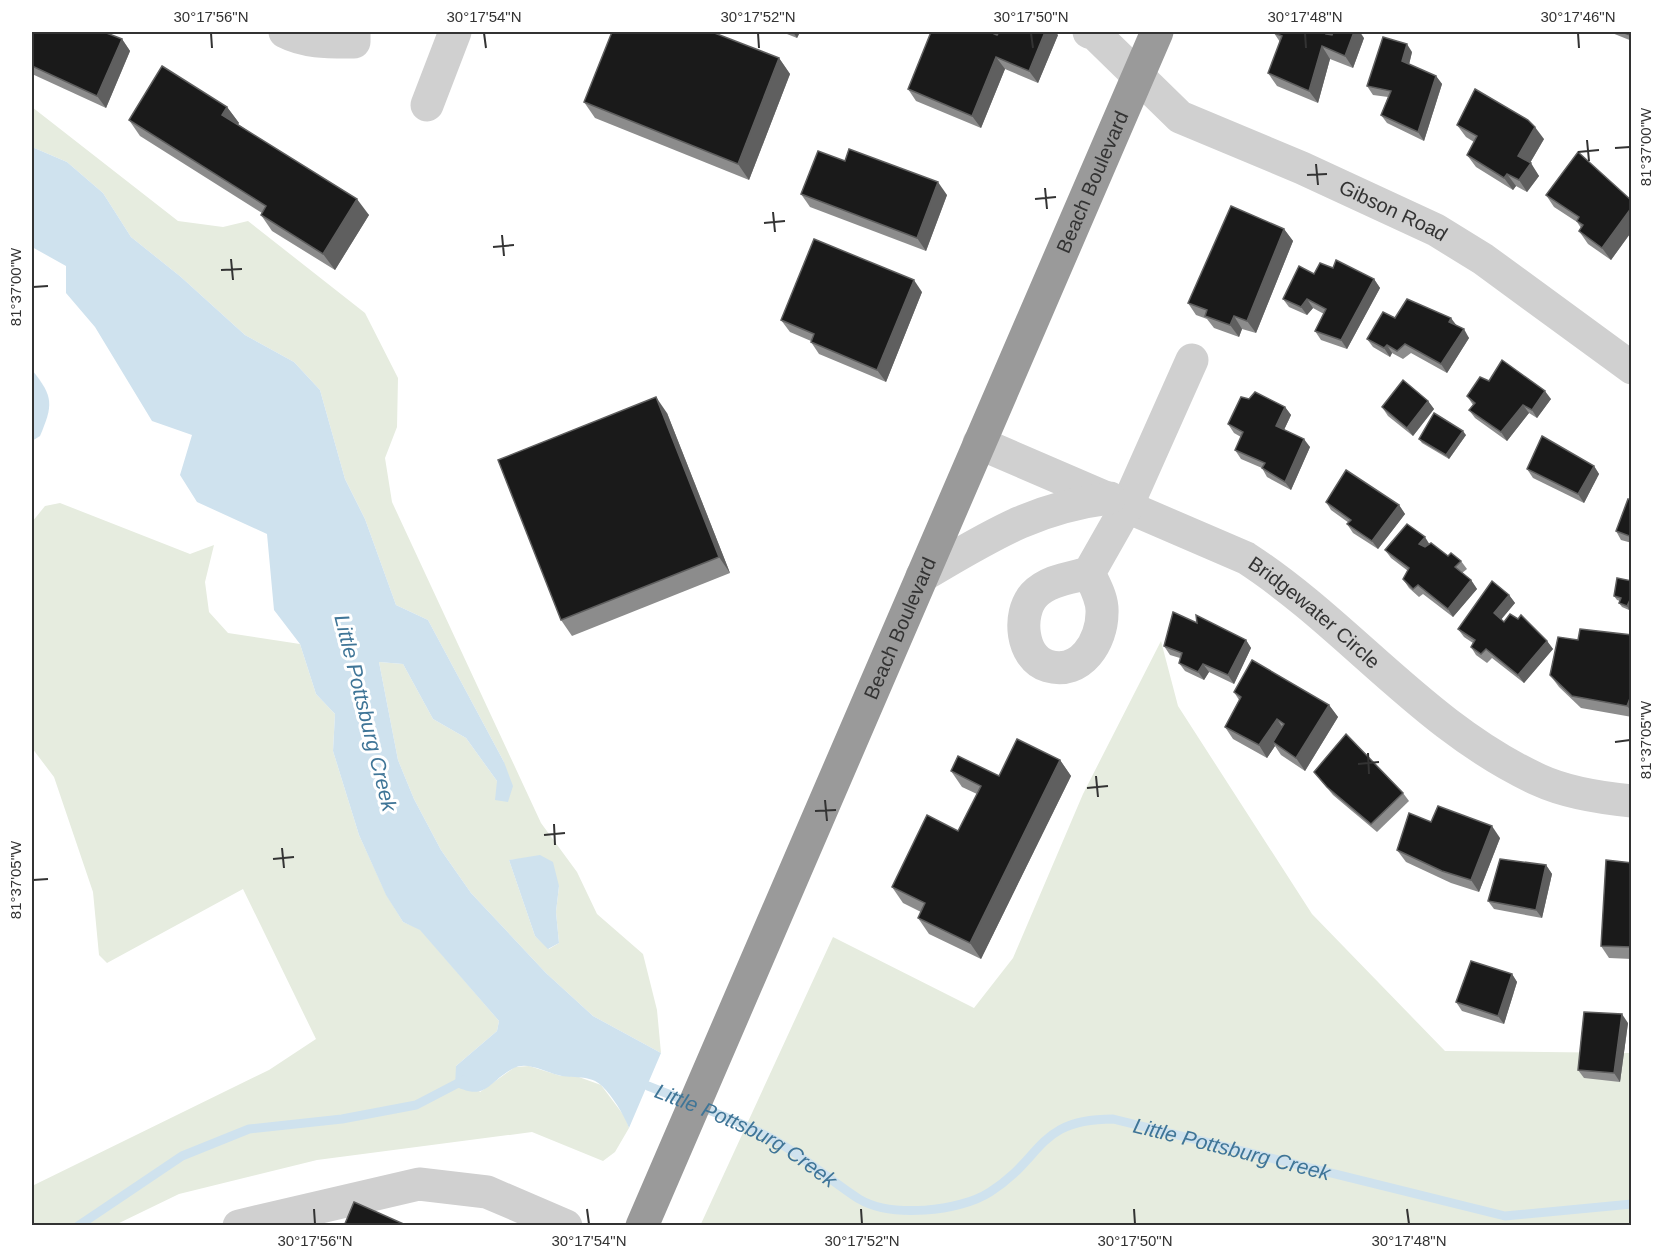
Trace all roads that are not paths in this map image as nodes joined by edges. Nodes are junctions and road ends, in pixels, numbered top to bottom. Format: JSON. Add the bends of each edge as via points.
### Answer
{"nodes":[{"id":1,"x":285,"y":32,"type":"edge"},
{"id":2,"x":354,"y":32,"type":"edge"},
{"id":3,"x":455,"y":32,"type":"edge"},
{"id":4,"x":1089,"y":32,"type":"edge"},
{"id":5,"x":1156,"y":32,"type":"edge"},
{"id":6,"x":1137,"y":77,"type":"junction"},
{"id":7,"x":427,"y":105,"type":"dead end"},
{"id":8,"x":1192,"y":360,"type":"dead end"},
{"id":9,"x":1632,"y":368,"type":"edge"},
{"id":10,"x":979,"y":443,"type":"junction"},
{"id":11,"x":1118,"y":502,"type":"junction"},
{"id":12,"x":1089,"y":573,"type":"dead end"},
{"id":13,"x":922,"y":576,"type":"junction"},
{"id":14,"x":1632,"y":801,"type":"edge"},
{"id":15,"x":326,"y":1215,"type":"edge"},
{"id":16,"x":238,"y":1226,"type":"edge"},
{"id":17,"x":566,"y":1226,"type":"edge"},
{"id":18,"x":642,"y":1226,"type":"edge"}],
"edges":[{"from":1,"to":2,"type":"street","via":[[324,42],[354,42]]},
{"from":3,"to":7,"type":"street"},
{"from":4,"to":6,"type":"street","name":"Gibson Road"},
{"from":5,"to":6,"type":"highway","name":"Beach Boulevard"},
{"from":6,"to":9,"type":"street","name":"Gibson Road","via":[[1180,117],[1436,230],[1483,259]]},
{"from":6,"to":10,"type":"highway","name":"Beach Boulevard"},
{"from":8,"to":11,"type":"street"},
{"from":10,"to":11,"type":"street","name":"Bridgewater Circle"},
{"from":10,"to":13,"type":"highway","name":"Beach Boulevard"},
{"from":11,"to":12,"type":"street"},
{"from":11,"to":13,"type":"street","via":[[1072,503],[1038,513],[993,534]]},
{"from":11,"to":14,"type":"street","name":"Bridgewater Circle","via":[[1246,558],[1283,582],[1437,718],[1481,747],[1540,781],[1592,797]]},
{"from":13,"to":18,"type":"highway","name":"Beach Boulevard"},
{"from":15,"to":16,"type":"street"},
{"from":15,"to":17,"type":"street","via":[[419,1184],[487,1192]]}]}
